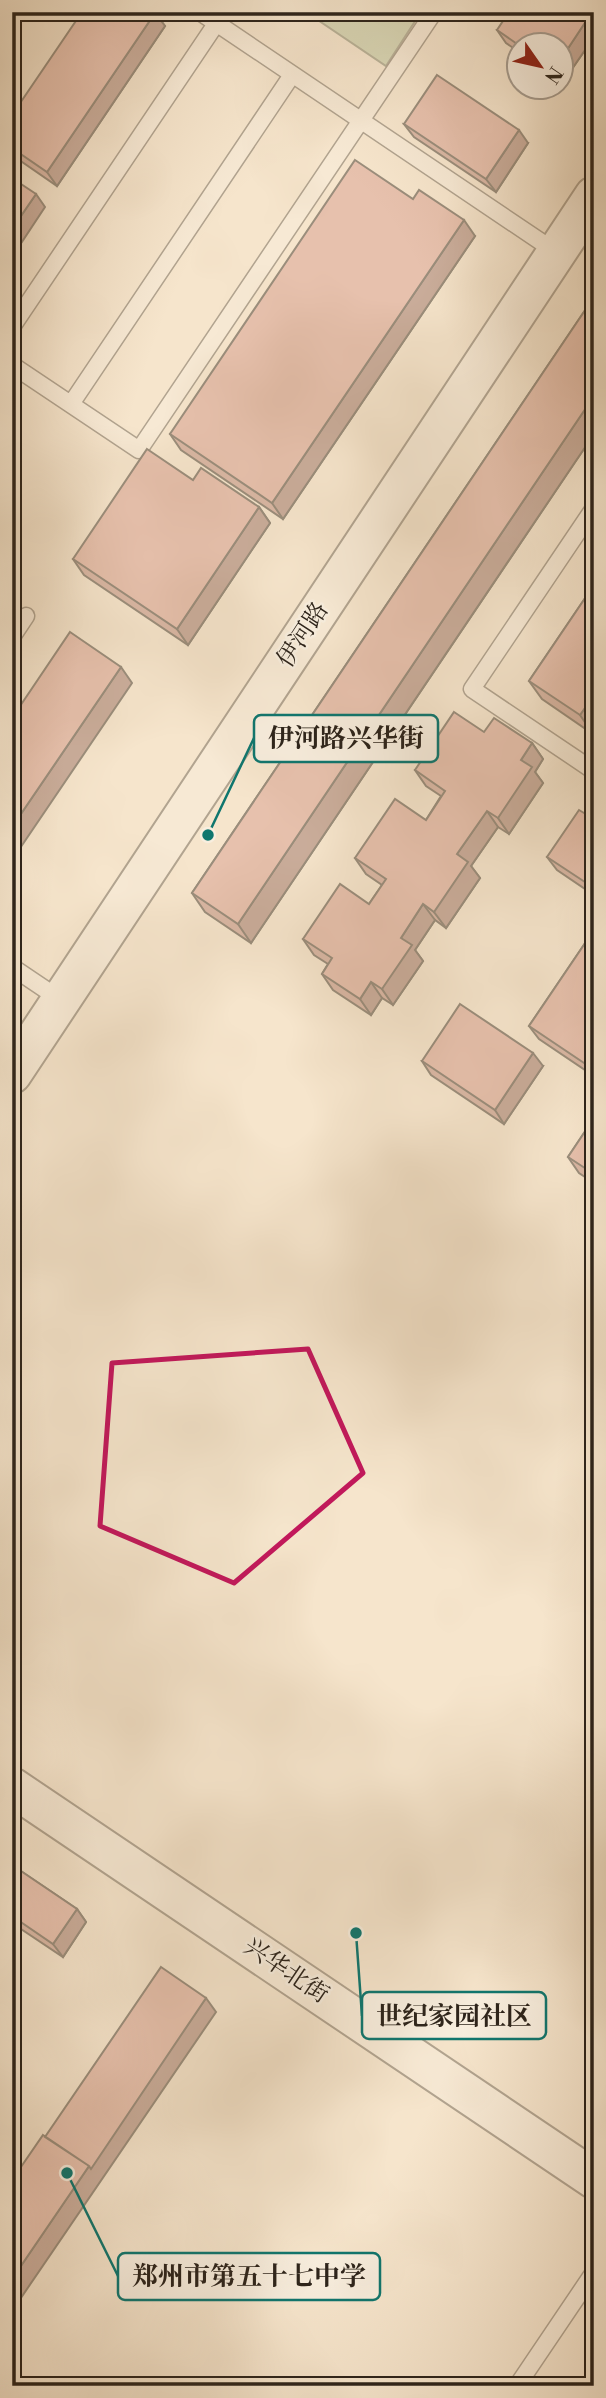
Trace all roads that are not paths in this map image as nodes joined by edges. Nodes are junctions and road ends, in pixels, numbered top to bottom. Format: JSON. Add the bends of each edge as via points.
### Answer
{"nodes":[{"id":1,"x":200,"y":12,"type":"edge"},
{"id":2,"x":433,"y":12,"type":"edge"},
{"id":3,"x":220,"y":18,"type":"edge"},
{"id":4,"x":292,"y":75,"type":"junction"},
{"id":5,"x":361,"y":121,"type":"junction"},
{"id":6,"x":594,"y":196,"type":"edge"},
{"id":7,"x":556,"y":252,"type":"junction"},
{"id":8,"x":12,"y":327,"type":"edge"},
{"id":9,"x":12,"y":365,"type":"edge"},
{"id":10,"x":71,"y":404,"type":"junction"},
{"id":11,"x":594,"y":508,"type":"edge"},
{"id":12,"x":26,"y":616,"type":"dead end"},
{"id":13,"x":12,"y":637,"type":"edge"},
{"id":14,"x":594,"y":771,"type":"edge"},
{"id":15,"x":12,"y":967,"type":"edge"},
{"id":16,"x":61,"y":1000,"type":"junction"},
{"id":17,"x":12,"y":1074,"type":"edge"},
{"id":18,"x":12,"y":1787,"type":"edge"},
{"id":19,"x":594,"y":2179,"type":"edge"},
{"id":20,"x":594,"y":2272,"type":"edge"},
{"id":21,"x":517,"y":2386,"type":"edge"}],
"edges":[{"from":1,"to":3,"type":"lane"},
{"from":2,"to":5,"type":"lane"},
{"from":3,"to":4,"type":"lane"},
{"from":3,"to":8,"type":"lane"},
{"from":4,"to":5,"type":"lane"},
{"from":4,"to":10,"type":"lane"},
{"from":5,"to":7,"type":"lane"},
{"from":5,"to":10,"type":"lane","via":[[139,450]]},
{"from":6,"to":7,"type":"street","name":"伊河路"},
{"from":7,"to":16,"type":"street","name":"伊河路"},
{"from":9,"to":10,"type":"lane"},
{"from":11,"to":14,"type":"lane","via":[[472,689]]},
{"from":12,"to":13,"type":"lane"},
{"from":15,"to":16,"type":"lane"},
{"from":16,"to":17,"type":"street","name":"伊河路"},
{"from":18,"to":19,"type":"street","name":"兴华北街"},
{"from":20,"to":21,"type":"lane"}]}
